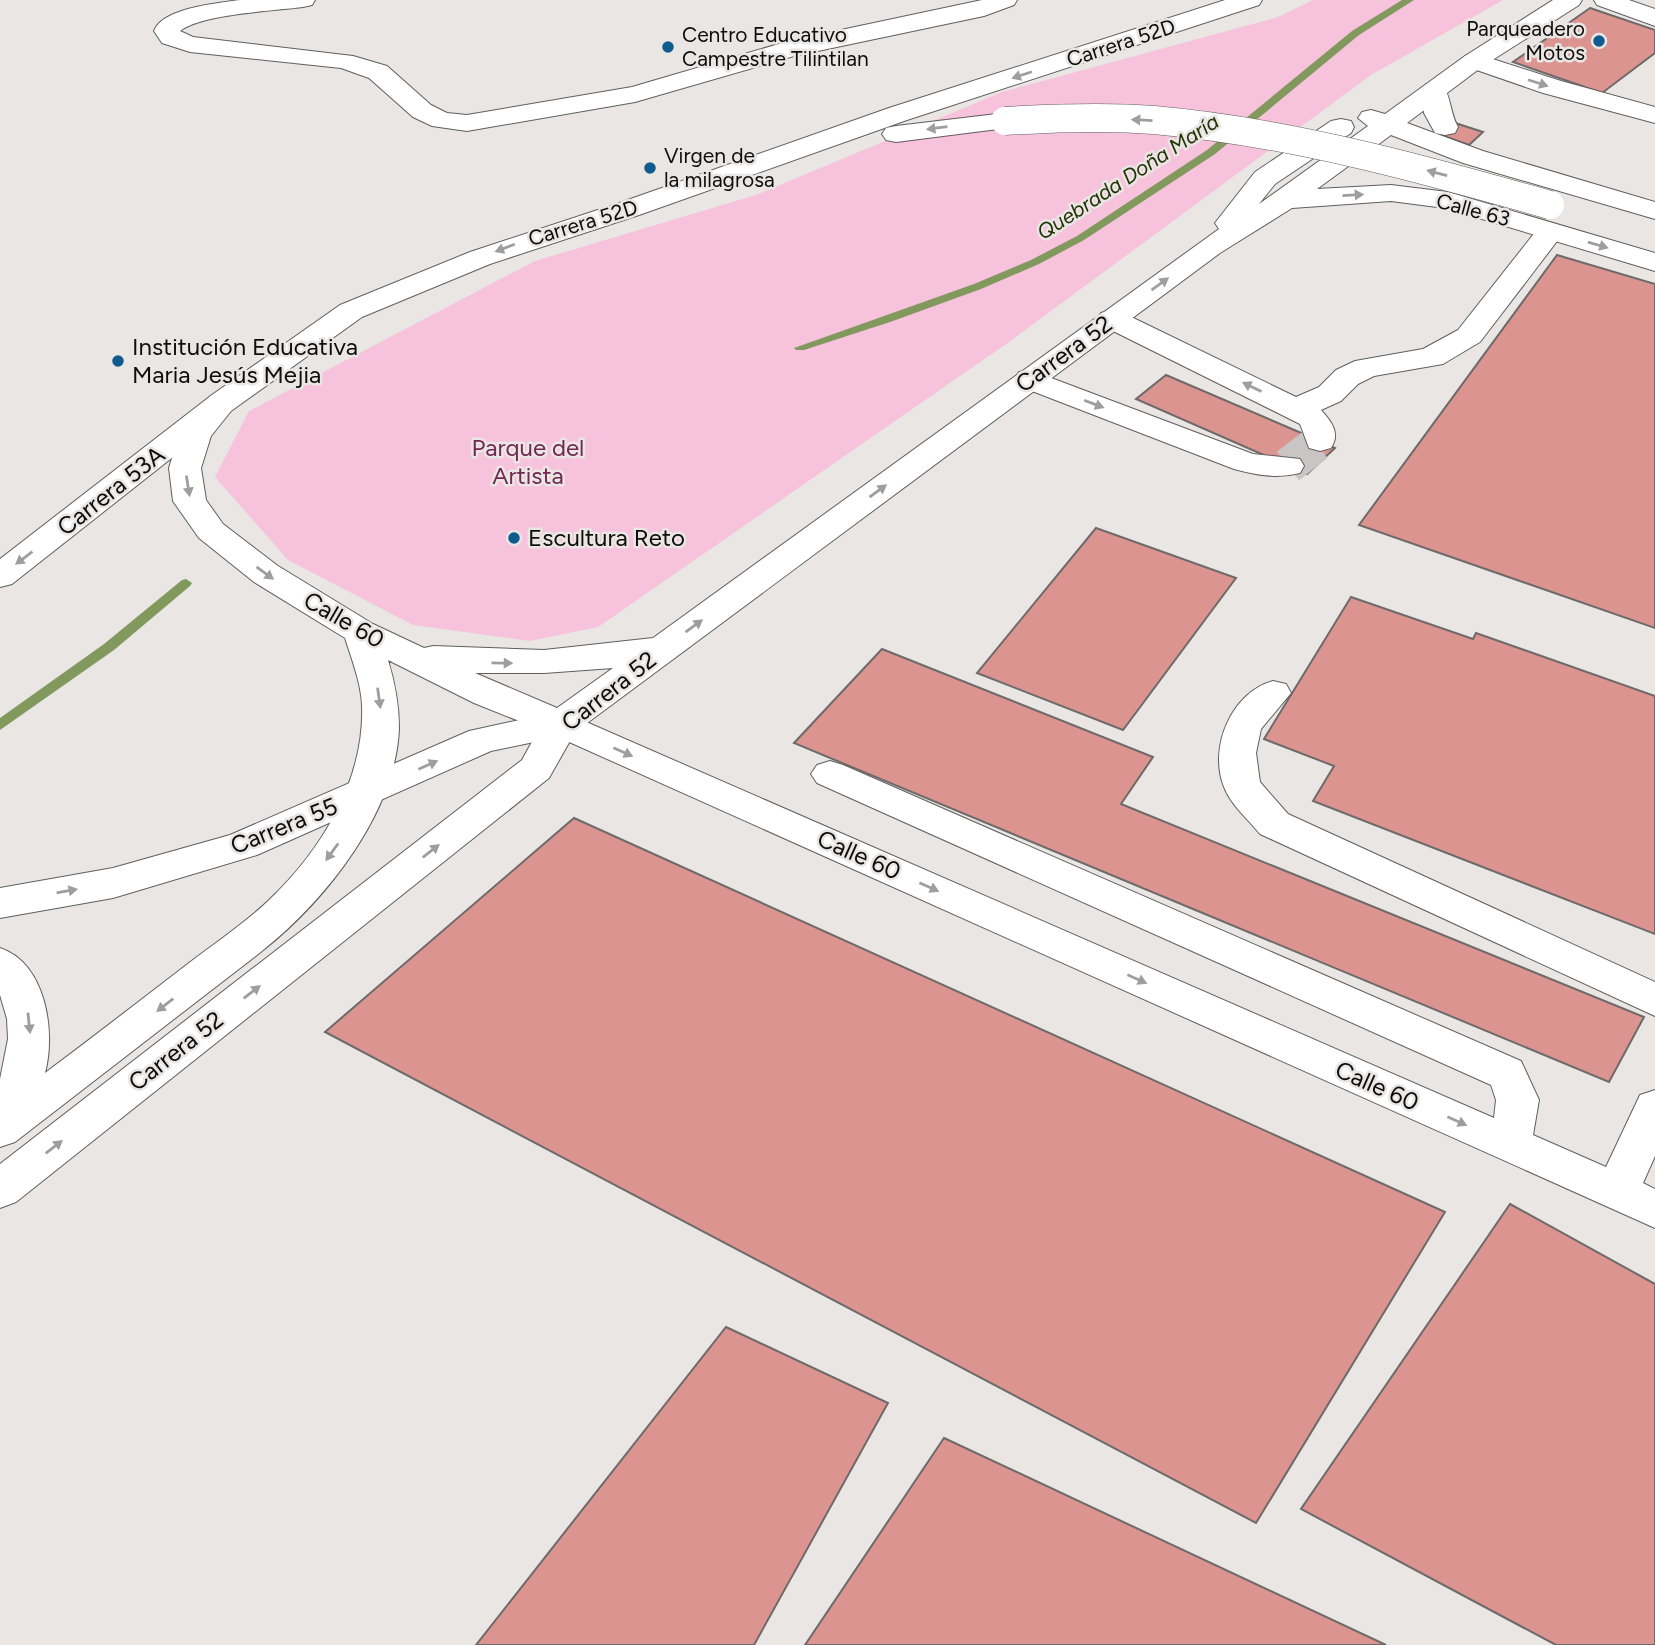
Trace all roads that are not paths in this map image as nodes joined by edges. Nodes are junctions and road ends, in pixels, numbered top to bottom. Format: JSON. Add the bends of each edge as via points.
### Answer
{"nodes":[{"id":1,"x":303,"y":0,"type":"edge"},
{"id":2,"x":1005,"y":0,"type":"edge"},
{"id":3,"x":1250,"y":0,"type":"edge"},
{"id":4,"x":1534,"y":0,"type":"edge"},
{"id":5,"x":1570,"y":0,"type":"edge"},
{"id":6,"x":1606,"y":0,"type":"edge"},
{"id":7,"x":1655,"y":18,"type":"edge"},
{"id":8,"x":1474,"y":61,"type":"junction"},
{"id":9,"x":1434,"y":91,"type":"junction"},
{"id":10,"x":1360,"y":114,"type":"junction"},
{"id":11,"x":1655,"y":116,"type":"edge"},
{"id":12,"x":1390,"y":124,"type":"junction"},
{"id":13,"x":1473,"y":157,"type":"junction"},
{"id":14,"x":1504,"y":166,"type":"junction"},
{"id":15,"x":1587,"y":191,"type":"junction"},
{"id":16,"x":1285,"y":200,"type":"junction"},
{"id":17,"x":1448,"y":200,"type":"junction"},
{"id":18,"x":629,"y":209,"type":"junction"},
{"id":19,"x":1655,"y":211,"type":"edge"},
{"id":20,"x":1550,"y":232,"type":"junction"},
{"id":21,"x":1655,"y":236,"type":"edge"},
{"id":22,"x":1210,"y":247,"type":"junction"},
{"id":23,"x":1655,"y":262,"type":"edge"},
{"id":24,"x":1112,"y":319,"type":"junction"},
{"id":25,"x":1030,"y":379,"type":"junction"},
{"id":26,"x":220,"y":404,"type":"junction"},
{"id":27,"x":1296,"y":409,"type":"junction"},
{"id":28,"x":1320,"y":441,"type":"dead end"},
{"id":29,"x":1288,"y":466,"type":"tunnel mouth"},
{"id":30,"x":0,"y":576,"type":"edge"},
{"id":31,"x":360,"y":632,"type":"junction"},
{"id":32,"x":662,"y":649,"type":"junction"},
{"id":33,"x":410,"y":656,"type":"junction"},
{"id":34,"x":1273,"y":693,"type":"dead end"},
{"id":35,"x":561,"y":724,"type":"junction"},
{"id":36,"x":830,"y":774,"type":"dead end"},
{"id":37,"x":365,"y":792,"type":"junction"},
{"id":38,"x":0,"y":903,"type":"edge"},
{"id":39,"x":0,"y":964,"type":"edge"},
{"id":40,"x":1655,"y":1000,"type":"edge"},
{"id":41,"x":1655,"y":1107,"type":"edge"},
{"id":42,"x":0,"y":1117,"type":"edge"},
{"id":43,"x":0,"y":1129,"type":"edge"},
{"id":44,"x":1508,"y":1144,"type":"junction"},
{"id":45,"x":0,"y":1189,"type":"edge"},
{"id":46,"x":1636,"y":1200,"type":"edge"}],
"edges":[{"from":1,"to":2,"type":"main road","via":[[175,21],[167,31],[171,38],[190,44],[355,65],[377,72],[422,111],[442,120],[467,123],[635,94],[789,49]]},
{"from":3,"to":18,"type":"main road","name":"Carrera 52D","one_way":true,"via":[[898,114]]},
{"from":4,"to":10,"type":"main road","name":"Carrera 52"},
{"from":5,"to":8,"type":"main road","name":"Carrera 52"},
{"from":6,"to":7,"type":"main road"},
{"from":8,"to":9,"type":"main road","name":"Carrera 52"},
{"from":8,"to":11,"type":"main road","one_way":true},
{"from":9,"to":12,"type":"main road","name":"Carrera 52"},
{"from":9,"to":13,"type":"main road","via":[[1437,113]]},
{"from":10,"to":12,"type":"main road","name":"Calle 63"},
{"from":10,"to":22,"type":"main road","name":"Carrera 52","via":[[1265,178]]},
{"from":12,"to":13,"type":"main road","name":"Calle 63"},
{"from":12,"to":16,"type":"main road","name":"Carrera 52"},
{"from":13,"to":14,"type":"main road","name":"Calle 63"},
{"from":14,"to":15,"type":"main road","name":"Calle 63"},
{"from":14,"to":17,"type":"main road","via":[[1507,186],[1493,195]]},
{"from":15,"to":19,"type":"main road","name":"Calle 63"},
{"from":15,"to":20,"type":"main road","via":[[1559,193],[1540,206]]},
{"from":16,"to":17,"type":"main road","name":"Calle 63","one_way":true,"via":[[1391,193]]},
{"from":16,"to":22,"type":"main road","name":"Carrera 52"},
{"from":17,"to":20,"type":"main road","name":"Calle 63"},
{"from":21,"to":18,"type":"main road","one_way":true,"bridge":true,"via":[[1419,168],[1276,136],[1153,120],[1090,118],[1005,121],[886,136]]},
{"from":18,"to":26,"type":"main road","name":"Carrera 52D","one_way":true,"via":[[512,245],[351,311]]},
{"from":20,"to":23,"type":"main road","name":"Calle 63","one_way":true},
{"from":20,"to":27,"type":"main road","via":[[1469,336],[1432,357],[1366,368],[1347,376],[1330,394]]},
{"from":24,"to":22,"type":"main road","name":"Carrera 52","one_way":true},
{"from":24,"to":25,"type":"main road","name":"Carrera 52"},
{"from":27,"to":24,"type":"main road","one_way":true},
{"from":25,"to":29,"type":"main road","one_way":true,"via":[[1245,462]]},
{"from":32,"to":25,"type":"main road","name":"Carrera 52","one_way":true},
{"from":26,"to":30,"type":"main road","name":"Carrera 53A","one_way":true},
{"from":26,"to":31,"type":"main road","name":"Calle 60","one_way":true,"via":[[195,435],[188,457],[190,501],[211,531],[266,574]]},
{"from":27,"to":28,"type":"main road","via":[[1311,417]]},
{"from":31,"to":33,"type":"main road","name":"Calle 60"},
{"from":31,"to":37,"type":"main road","name":"Carrera 52","one_way":true,"via":[[374,668],[381,706],[378,747]]},
{"from":33,"to":32,"type":"main road","one_way":true,"via":[[534,663]]},
{"from":32,"to":35,"type":"main road","name":"Carrera 52"},
{"from":33,"to":35,"type":"main road","name":"Calle 60"},
{"from":34,"to":40,"type":"main road","via":[[1243,725],[1237,753],[1242,786],[1274,824]]},
{"from":37,"to":35,"type":"main road","name":"Carrera 55","one_way":true,"via":[[482,740]]},
{"from":35,"to":44,"type":"main road","name":"Calle 60","one_way":true},
{"from":45,"to":35,"type":"main road","name":"Carrera 52","one_way":true,"via":[[536,769]]},
{"from":36,"to":44,"type":"main road","via":[[1506,1073],[1518,1090],[1519,1107]]},
{"from":38,"to":37,"type":"main road","name":"Carrera 55","one_way":true,"via":[[113,883],[243,845]]},
{"from":37,"to":43,"type":"main road","name":"Carrera 52","one_way":true,"via":[[336,849],[283,911],[111,1048]]},
{"from":39,"to":42,"type":"main road","one_way":true,"via":[[13,976],[27,1006],[30,1039],[24,1075]]},
{"from":41,"to":46,"type":"main road"},
{"from":44,"to":46,"type":"main road","name":"Calle 60"}]}
